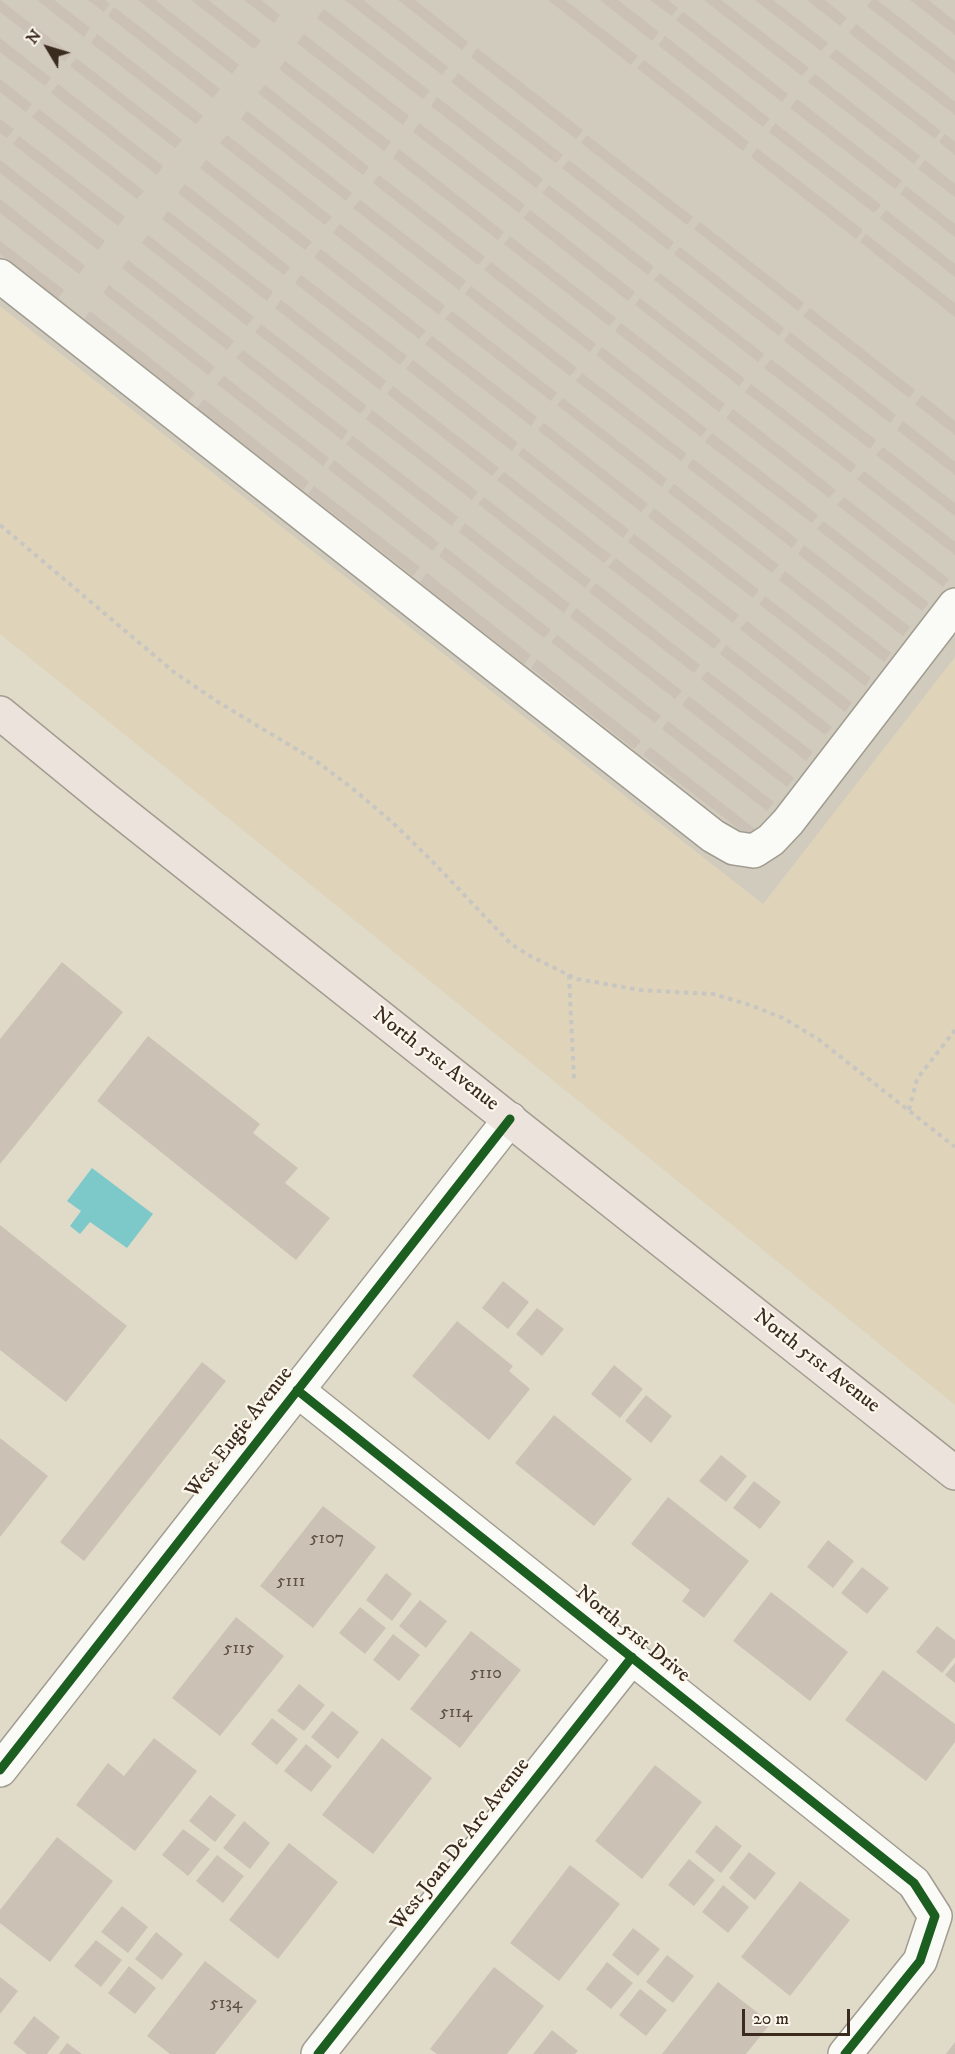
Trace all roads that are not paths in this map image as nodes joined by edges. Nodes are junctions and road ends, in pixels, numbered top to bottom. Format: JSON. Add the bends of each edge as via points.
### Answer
{"nodes":[{"id":1,"x":0,"y":276,"type":"edge"},
{"id":2,"x":955,"y":605,"type":"edge"},
{"id":3,"x":0,"y":713,"type":"edge"},
{"id":4,"x":510,"y":1119,"type":"junction"},
{"id":5,"x":297,"y":1390,"type":"junction"},
{"id":6,"x":955,"y":1473,"type":"edge"},
{"id":7,"x":632,"y":1657,"type":"junction"},
{"id":8,"x":0,"y":1770,"type":"edge"},
{"id":9,"x":318,"y":2054,"type":"edge"},
{"id":10,"x":845,"y":2054,"type":"edge"}],
"edges":[{"from":1,"to":2,"type":"street","via":[[713,836],[734,848],[754,851],[788,822]]},
{"from":3,"to":4,"type":"main road","name":"North 51st Avenue"},
{"from":4,"to":5,"type":"street","name":"West Eugie Avenue"},
{"from":4,"to":6,"type":"main road","name":"North 51st Avenue"},
{"from":5,"to":7,"type":"street","name":"North 51st Drive"},
{"from":5,"to":8,"type":"street","name":"West Eugie Avenue"},
{"from":7,"to":9,"type":"street","name":"West Joan De Arc Avenue"},
{"from":7,"to":10,"type":"street","name":"North 51st Drive","via":[[914,1882],[935,1916],[920,1961]]}]}
